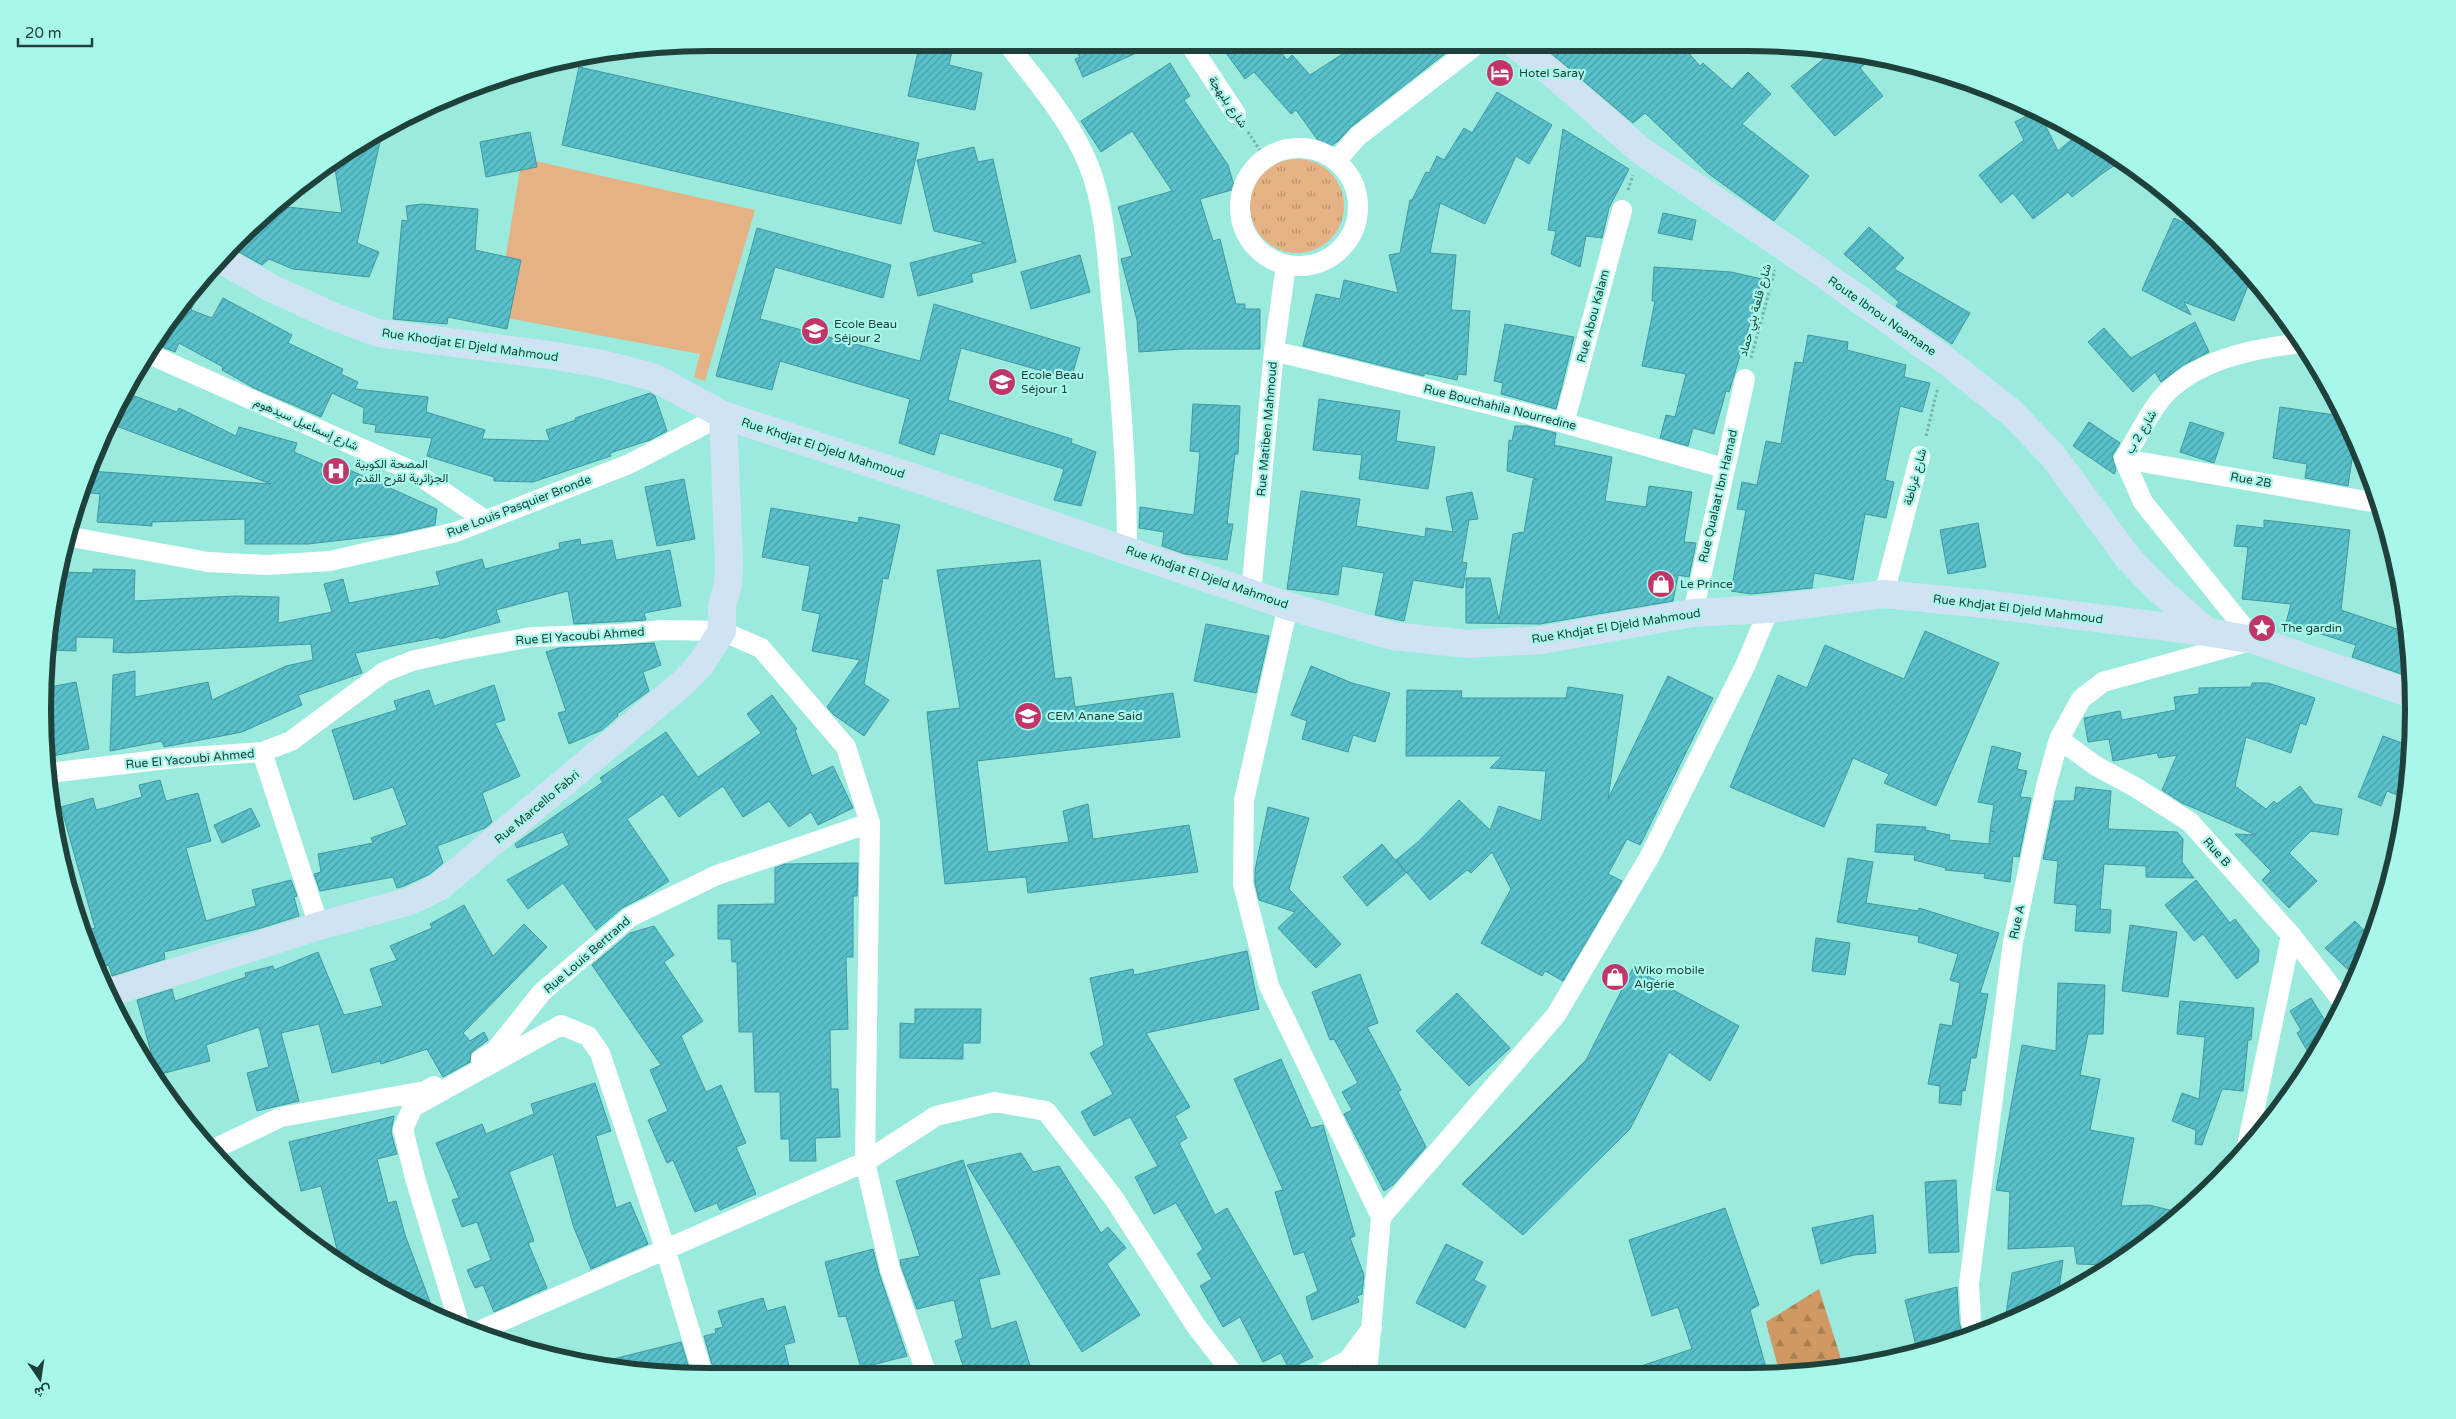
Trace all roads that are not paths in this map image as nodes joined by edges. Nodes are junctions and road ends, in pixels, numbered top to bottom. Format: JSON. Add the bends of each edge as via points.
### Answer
{"nodes":[{"id":1,"x":1013,"y":51,"type":"edge"},
{"id":2,"x":1194,"y":51,"type":"edge"},
{"id":3,"x":1468,"y":51,"type":"edge"},
{"id":4,"x":1524,"y":51,"type":"edge"},
{"id":5,"x":1236,"y":114,"type":"road end"},
{"id":6,"x":1337,"y":160,"type":"junction"},
{"id":7,"x":1622,"y":210,"type":"road end"},
{"id":8,"x":226,"y":263,"type":"edge"},
{"id":9,"x":1286,"y":265,"type":"junction"},
{"id":10,"x":2294,"y":344,"type":"edge"},
{"id":11,"x":1274,"y":351,"type":"junction"},
{"id":12,"x":155,"y":355,"type":"edge"},
{"id":13,"x":1745,"y":379,"type":"road end"},
{"id":14,"x":723,"y":416,"type":"junction"},
{"id":15,"x":1564,"y":422,"type":"junction"},
{"id":16,"x":1920,"y":456,"type":"road end"},
{"id":17,"x":2124,"y":460,"type":"junction"},
{"id":18,"x":1724,"y":468,"type":"junction"},
{"id":19,"x":2371,"y":502,"type":"edge"},
{"id":20,"x":485,"y":520,"type":"junction"},
{"id":21,"x":74,"y":538,"type":"edge"},
{"id":22,"x":1127,"y":550,"type":"junction"},
{"id":23,"x":1251,"y":593,"type":"junction"},
{"id":24,"x":1884,"y":594,"type":"junction"},
{"id":25,"x":1288,"y":606,"type":"junction"},
{"id":26,"x":1769,"y":609,"type":"junction"},
{"id":27,"x":1693,"y":613,"type":"junction"},
{"id":28,"x":722,"y":631,"type":"junction"},
{"id":29,"x":2207,"y":632,"type":"junction"},
{"id":30,"x":2254,"y":640,"type":"junction"},
{"id":31,"x":2404,"y":691,"type":"edge"},
{"id":32,"x":2059,"y":739,"type":"junction"},
{"id":33,"x":262,"y":752,"type":"junction"},
{"id":34,"x":55,"y":772,"type":"edge"},
{"id":35,"x":870,"y":824,"type":"junction"},
{"id":36,"x":318,"y":926,"type":"junction"},
{"id":37,"x":2291,"y":935,"type":"junction"},
{"id":38,"x":115,"y":991,"type":"edge"},
{"id":39,"x":2339,"y":997,"type":"edge"},
{"id":40,"x":2250,"y":1134,"type":"edge"},
{"id":41,"x":218,"y":1147,"type":"edge"},
{"id":42,"x":865,"y":1162,"type":"junction"},
{"id":43,"x":1381,"y":1218,"type":"junction"},
{"id":44,"x":664,"y":1248,"type":"junction"},
{"id":45,"x":457,"y":1318,"type":"edge"},
{"id":46,"x":1372,"y":1327,"type":"junction"},
{"id":47,"x":1973,"y":1327,"type":"edge"},
{"id":48,"x":485,"y":1328,"type":"edge"},
{"id":49,"x":701,"y":1368,"type":"edge"},
{"id":50,"x":925,"y":1368,"type":"edge"},
{"id":51,"x":1229,"y":1368,"type":"edge"},
{"id":52,"x":1334,"y":1368,"type":"edge"},
{"id":53,"x":1369,"y":1368,"type":"edge"}],
"edges":[{"from":1,"to":22,"type":"street","via":[[1067,121],[1090,167],[1101,210],[1127,476]]},
{"from":2,"to":5,"type":"street","name":"شارع بلبهجة"},
{"from":3,"to":6,"type":"street","via":[[1358,136]]},
{"from":4,"to":29,"type":"street","name":"Route Ibnou Noamane","via":[[1640,150],[1945,360],[2012,413],[2053,456],[2130,559]]},
{"from":6,"to":9,"type":"street","via":[[1349,174],[1358,201],[1357,222],[1348,240],[1333,256],[1314,264]]},
{"from":6,"to":9,"type":"street","via":[[1306,148],[1285,149],[1256,165],[1244,182],[1239,203],[1241,224],[1250,242],[1265,256]]},
{"from":7,"to":15,"type":"street","name":"Rue Abou Kalam"},
{"from":8,"to":14,"type":"street","name":"Rue Khodjat El Djeld Mahmoud","via":[[271,288],[378,333],[602,364],[653,377]]},
{"from":9,"to":11,"type":"street","name":"Rue Matiben Mahmoud"},
{"from":10,"to":17,"type":"street","name":"شارع 2 ب","via":[[2238,354],[2192,373],[2161,400]]},
{"from":11,"to":15,"type":"street","name":"Rue Bouchahila Nourredine"},
{"from":11,"to":23,"type":"street","name":"Rue Matiben Mahmoud"},
{"from":12,"to":20,"type":"street","name":"شارع إسماعيل سيدهوم","via":[[414,472]]},
{"from":13,"to":18,"type":"street","name":"Rue Qualaat Ibn Hamad"},
{"from":14,"to":20,"type":"street","name":"Rue Louis Pasquier Bronde","via":[[629,464]]},
{"from":14,"to":22,"type":"street","name":"Rue Khdjat El Djeld Mahmoud","via":[[924,480]]},
{"from":14,"to":28,"type":"street","via":[[729,564],[722,606]]},
{"from":15,"to":18,"type":"street","name":"Rue Bouchahila Nourredine"},
{"from":16,"to":24,"type":"street","name":"شارع غرناطة"},
{"from":17,"to":19,"type":"street","name":"Rue 2B"},
{"from":17,"to":30,"type":"street","name":"شارع 2 ب","via":[[2143,502]]},
{"from":18,"to":27,"type":"street","name":"Rue Qualaat Ibn Hamad"},
{"from":20,"to":21,"type":"street","name":"Rue Louis Pasquier Bronde","via":[[456,532],[330,561],[266,565],[208,562]]},
{"from":22,"to":23,"type":"street","name":"Rue Khdjat El Djeld Mahmoud"},
{"from":23,"to":25,"type":"street","name":"Rue Khdjat El Djeld Mahmoud"},
{"from":24,"to":26,"type":"street","name":"Rue Khdjat El Djeld Mahmoud"},
{"from":24,"to":29,"type":"street","name":"Rue Khdjat El Djeld Mahmoud"},
{"from":25,"to":27,"type":"street","name":"Rue Khdjat El Djeld Mahmoud","via":[[1393,636],[1467,644],[1542,640]]},
{"from":25,"to":43,"type":"street","via":[[1244,800],[1243,884],[1269,986]]},
{"from":26,"to":27,"type":"street","name":"Rue Khdjat El Djeld Mahmoud"},
{"from":26,"to":43,"type":"street","via":[[1746,664],[1650,856],[1556,1015]]},
{"from":28,"to":33,"type":"street","name":"Rue El Yacoubi Ahmed","via":[[662,630],[532,637],[412,662],[384,672],[291,741]]},
{"from":28,"to":35,"type":"street","via":[[761,648],[846,747]]},
{"from":28,"to":36,"type":"street","name":"Rue Marcello Fabri","via":[[701,664],[684,682],[457,875],[410,901]]},
{"from":29,"to":30,"type":"street","name":"Rue Khdjat El Djeld Mahmoud"},
{"from":30,"to":31,"type":"street","name":"Rue Khdjat El Djeld Mahmoud"},
{"from":30,"to":32,"type":"street","name":"Rue A","via":[[2103,682],[2082,699]]},
{"from":32,"to":37,"type":"street","name":"Rue B","via":[[2096,766],[2190,822]]},
{"from":32,"to":47,"type":"street","name":"Rue A","via":[[2013,942],[1969,1284]]},
{"from":33,"to":34,"type":"street","name":"Rue El Yacoubi Ahmed","via":[[175,758]]},
{"from":33,"to":36,"type":"street"},
{"from":35,"to":41,"type":"street","name":"Rue Louis Bertrand","via":[[717,875],[630,917],[542,992],[495,1051],[425,1091],[282,1116]]},
{"from":35,"to":42,"type":"street"},
{"from":36,"to":38,"type":"street","name":"Rue Marcello Fabri"},
{"from":37,"to":39,"type":"street","name":"Rue B"},
{"from":37,"to":40,"type":"street"},
{"from":42,"to":44,"type":"street"},
{"from":42,"to":50,"type":"street","via":[[890,1269]]},
{"from":42,"to":51,"type":"street","via":[[936,1116],[995,1102],[1046,1110],[1113,1197],[1196,1326]]},
{"from":43,"to":46,"type":"street"},
{"from":44,"to":45,"type":"street","via":[[600,1053],[588,1036],[561,1025],[413,1107],[403,1129]]},
{"from":44,"to":48,"type":"street"},
{"from":44,"to":49,"type":"street"},
{"from":46,"to":52,"type":"street","via":[[1348,1360]]},
{"from":46,"to":53,"type":"street"}]}
